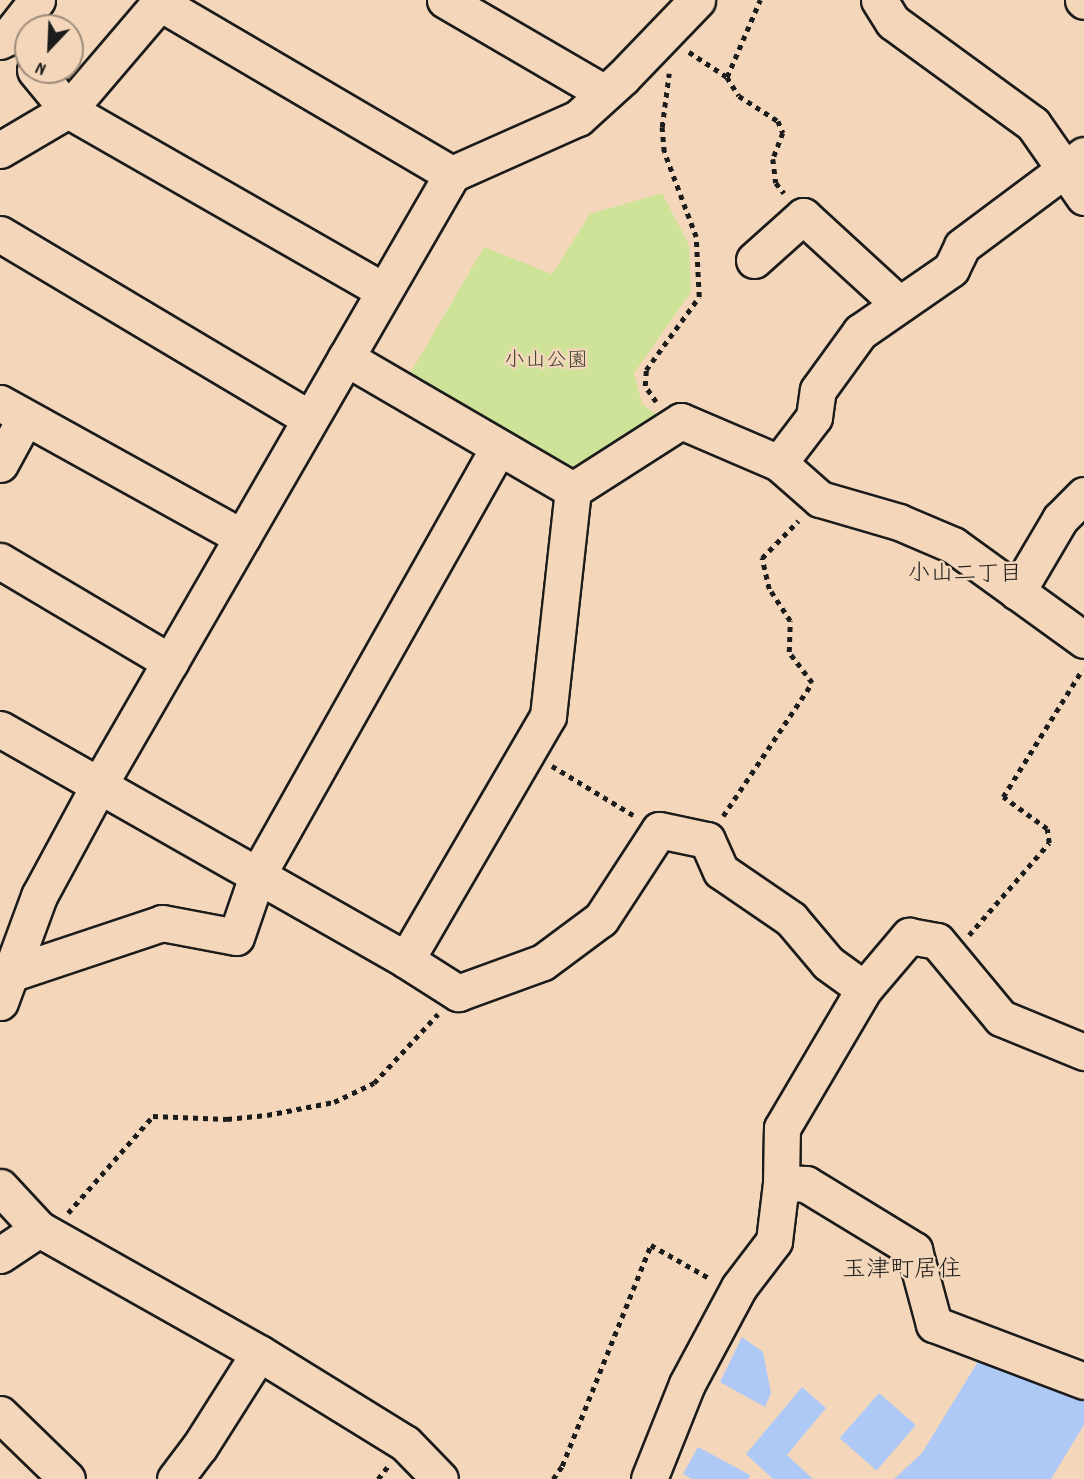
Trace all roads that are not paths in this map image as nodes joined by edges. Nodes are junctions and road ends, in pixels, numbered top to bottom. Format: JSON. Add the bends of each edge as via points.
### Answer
{"nodes":[{"id":1,"x":37,"y":0,"type":"edge"},
{"id":2,"x":445,"y":0,"type":"edge"},
{"id":3,"x":696,"y":0,"type":"edge"},
{"id":4,"x":879,"y":0,"type":"edge"},
{"id":5,"x":161,"y":1,"type":"edge"},
{"id":6,"x":12,"y":47,"type":"edge"},
{"id":7,"x":47,"y":84,"type":"edge"},
{"id":8,"x":605,"y":93,"type":"junction"},
{"id":9,"x":68,"y":110,"type":"junction"},
{"id":10,"x":0,"y":150,"type":"edge"},
{"id":11,"x":452,"y":174,"type":"junction"},
{"id":12,"x":1078,"y":174,"type":"edge"},
{"id":13,"x":0,"y":234,"type":"edge"},
{"id":14,"x":754,"y":260,"type":"dead end"},
{"id":15,"x":384,"y":291,"type":"junction"},
{"id":16,"x":900,"y":304,"type":"junction"},
{"id":17,"x":346,"y":358,"type":"junction"},
{"id":18,"x":13,"y":410,"type":"edge"},
{"id":19,"x":309,"y":418,"type":"junction"},
{"id":20,"x":498,"y":448,"type":"junction"},
{"id":21,"x":779,"y":463,"type":"junction"},
{"id":22,"x":0,"y":464,"type":"edge"},
{"id":23,"x":573,"y":490,"type":"junction"},
{"id":24,"x":1084,"y":495,"type":"edge"},
{"id":25,"x":242,"y":537,"type":"junction"},
{"id":26,"x":0,"y":561,"type":"edge"},
{"id":27,"x":1017,"y":592,"type":"junction"},
{"id":28,"x":1084,"y":640,"type":"edge"},
{"id":29,"x":170,"y":662,"type":"junction"},
{"id":30,"x":0,"y":729,"type":"edge"},
{"id":31,"x":99,"y":785,"type":"junction"},
{"id":32,"x":257,"y":876,"type":"junction"},
{"id":33,"x":406,"y":960,"type":"junction"},
{"id":34,"x":5,"y":988,"type":"edge"},
{"id":35,"x":864,"y":989,"type":"junction"},
{"id":36,"x":1084,"y":1052,"type":"edge"},
{"id":37,"x":781,"y":1183,"type":"junction"},
{"id":38,"x":0,"y":1187,"type":"edge"},
{"id":39,"x":44,"y":1231,"type":"junction"},
{"id":40,"x":0,"y":1255,"type":"edge"},
{"id":41,"x":259,"y":1353,"type":"junction"},
{"id":42,"x":1084,"y":1381,"type":"edge"},
{"id":43,"x":0,"y":1414,"type":"edge"},
{"id":44,"x":67,"y":1479,"type":"edge"},
{"id":45,"x":175,"y":1479,"type":"edge"},
{"id":46,"x":440,"y":1479,"type":"edge"},
{"id":47,"x":649,"y":1479,"type":"edge"}],
"edges":[{"from":1,"to":6,"type":"street"},
{"from":2,"to":8,"type":"street"},
{"from":3,"to":8,"type":"street","via":[[671,37]]},
{"from":4,"to":12,"type":"street","via":[[893,22],[1033,124]]},
{"from":5,"to":9,"type":"street"},
{"from":5,"to":11,"type":"street"},
{"from":7,"to":9,"type":"street"},
{"from":8,"to":11,"type":"street","via":[[578,118]]},
{"from":9,"to":10,"type":"street"},
{"from":9,"to":15,"type":"street"},
{"from":11,"to":15,"type":"street"},
{"from":12,"to":16,"type":"street","via":[[962,246],[951,269]]},
{"from":13,"to":19,"type":"street"},
{"from":14,"to":16,"type":"street","via":[[803,216]]},
{"from":15,"to":17,"type":"street"},
{"from":16,"to":21,"type":"street","via":[[860,332],[818,390],[814,417]]},
{"from":17,"to":19,"type":"street"},
{"from":17,"to":20,"type":"street"},
{"from":18,"to":22,"type":"street"},
{"from":18,"to":25,"type":"street"},
{"from":19,"to":25,"type":"street"},
{"from":20,"to":23,"type":"street"},
{"from":20,"to":32,"type":"street"},
{"from":21,"to":23,"type":"street","via":[[681,421]]},
{"from":21,"to":27,"type":"street","via":[[820,499],[899,522],[953,545]]},
{"from":23,"to":33,"type":"street","via":[[548,716]]},
{"from":24,"to":27,"type":"street","via":[[1059,519]]},
{"from":25,"to":29,"type":"street"},
{"from":26,"to":29,"type":"street"},
{"from":27,"to":28,"type":"street"},
{"from":29,"to":31,"type":"street"},
{"from":30,"to":31,"type":"street"},
{"from":31,"to":32,"type":"street"},
{"from":31,"to":34,"type":"street","via":[[39,896]]},
{"from":32,"to":33,"type":"street"},
{"from":32,"to":34,"type":"street","via":[[236,937],[162,923]]},
{"from":33,"to":35,"type":"street","via":[[458,993],[543,962],[601,919],[659,830],[707,840],[722,871],[791,919],[828,963]]},
{"from":35,"to":36,"type":"street","via":[[909,936],[937,941],[1001,1018]]},
{"from":35,"to":37,"type":"street","via":[[782,1128]]},
{"from":37,"to":42,"type":"street","via":[[806,1184],[914,1250],[934,1324]]},
{"from":37,"to":47,"type":"street","via":[[774,1241],[739,1287],[687,1384]]},
{"from":38,"to":39,"type":"street"},
{"from":39,"to":40,"type":"street"},
{"from":39,"to":41,"type":"street"},
{"from":41,"to":45,"type":"street"},
{"from":41,"to":46,"type":"street","via":[[405,1443]]},
{"from":43,"to":44,"type":"street"}]}
